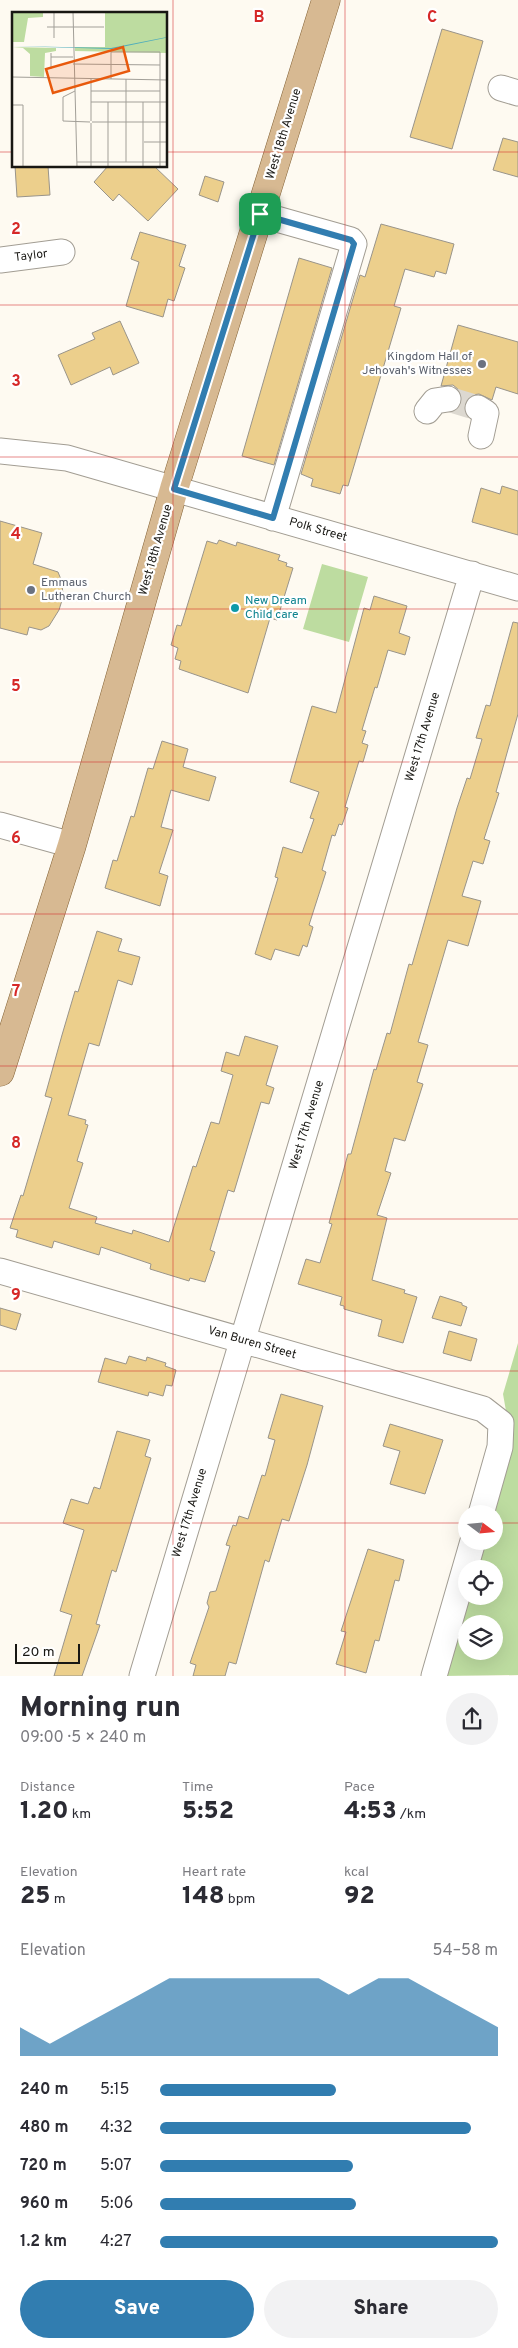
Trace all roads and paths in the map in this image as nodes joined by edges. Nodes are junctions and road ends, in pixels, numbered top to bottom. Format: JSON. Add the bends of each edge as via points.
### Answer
{"nodes":[{"id":1,"x":326,"y":0,"type":"edge"},
{"id":2,"x":260,"y":214,"type":"junction"},
{"id":3,"x":62,"y":252,"type":"dead end"},
{"id":4,"x":0,"y":260,"type":"edge"},
{"id":5,"x":478,"y":408,"type":"dead end"},
{"id":6,"x":481,"y":436,"type":"dead end"},
{"id":7,"x":0,"y":451,"type":"edge"},
{"id":8,"x":174,"y":489,"type":"junction"},
{"id":9,"x":273,"y":518,"type":"junction"},
{"id":10,"x":472,"y":574,"type":"junction"},
{"id":11,"x":518,"y":588,"type":"edge"},
{"id":12,"x":0,"y":825,"type":"edge"},
{"id":13,"x":72,"y":845,"type":"junction"},
{"id":14,"x":0,"y":1072,"type":"edge"},
{"id":15,"x":0,"y":1270,"type":"edge"},
{"id":16,"x":242,"y":1340,"type":"junction"},
{"id":17,"x":484,"y":1505,"type":"edge"},
{"id":18,"x":470,"y":1550,"type":"edge"},
{"id":19,"x":142,"y":1676,"type":"edge"},
{"id":20,"x":434,"y":1676,"type":"edge"}],
"edges":[{"from":1,"to":2,"type":"main road","name":"West 18th Avenue"},
{"from":2,"to":8,"type":"main road","name":"West 18th Avenue"},
{"from":2,"to":9,"type":"street","via":[[351,240],[354,244]]},
{"from":3,"to":4,"type":"street","name":"Taylor"},
{"from":5,"to":6,"type":"street","via":[[486,413]]},
{"from":7,"to":8,"type":"street","name":"Polk Street","via":[[67,458]]},
{"from":8,"to":9,"type":"street","name":"Polk Street"},
{"from":8,"to":13,"type":"main road","name":"West 18th Avenue"},
{"from":9,"to":10,"type":"street","name":"Polk Street"},
{"from":10,"to":11,"type":"street","name":"Polk Street"},
{"from":10,"to":16,"type":"street","name":"West 17th Avenue"},
{"from":12,"to":13,"type":"street"},
{"from":13,"to":14,"type":"main road","name":"West 18th Avenue"},
{"from":15,"to":16,"type":"street","name":"Van Buren Street"},
{"from":16,"to":17,"type":"street","name":"Van Buren Street","via":[[483,1410],[500,1422],[500,1446]]},
{"from":16,"to":19,"type":"street","name":"West 17th Avenue"},
{"from":18,"to":20,"type":"street"}]}
